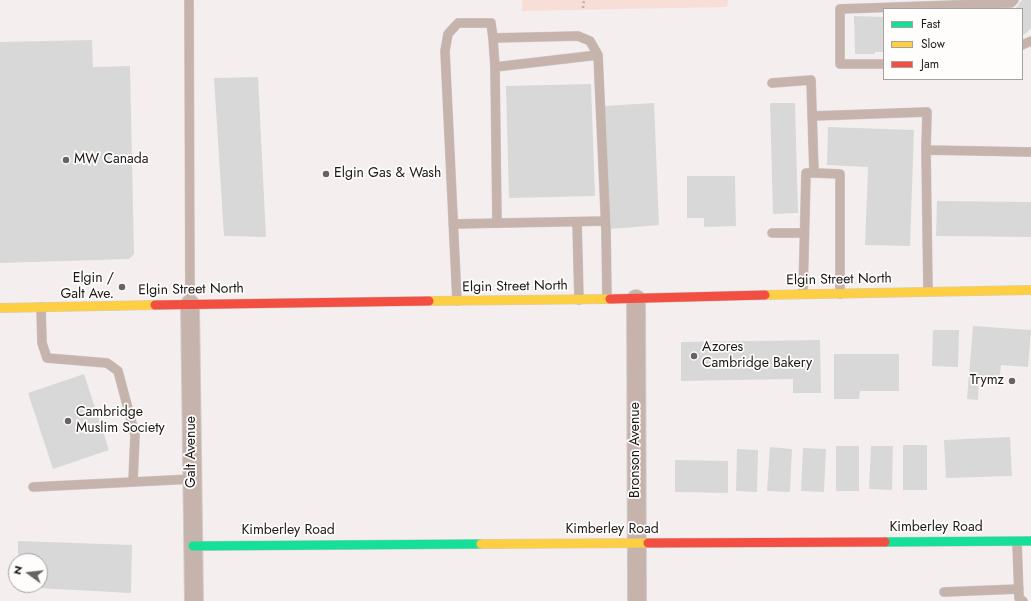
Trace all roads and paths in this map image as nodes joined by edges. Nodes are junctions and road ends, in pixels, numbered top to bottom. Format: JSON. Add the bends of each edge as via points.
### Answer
{"nodes":[{"id":1,"x":188,"y":0,"type":"edge"},
{"id":2,"x":584,"y":0,"type":"edge"},
{"id":3,"x":1014,"y":0,"type":"edge"},
{"id":4,"x":584,"y":8,"type":"dead end"},
{"id":5,"x":493,"y":38,"type":"junction"},
{"id":6,"x":598,"y":55,"type":"junction"},
{"id":7,"x":883,"y":64,"type":"edge"},
{"id":8,"x":495,"y":67,"type":"junction"},
{"id":9,"x":772,"y":83,"type":"dead end"},
{"id":10,"x":813,"y":116,"type":"junction"},
{"id":11,"x":926,"y":150,"type":"junction"},
{"id":12,"x":1031,"y":152,"type":"edge"},
{"id":13,"x":814,"y":173,"type":"junction"},
{"id":14,"x":605,"y":221,"type":"junction"},
{"id":15,"x":577,"y":222,"type":"junction"},
{"id":16,"x":497,"y":223,"type":"junction"},
{"id":17,"x":454,"y":224,"type":"junction"},
{"id":18,"x":772,"y":233,"type":"dead end"},
{"id":19,"x":804,"y":233,"type":"junction"},
{"id":20,"x":1031,"y":290,"type":"edge"},
{"id":21,"x":928,"y":293,"type":"junction"},
{"id":22,"x":803,"y":294,"type":"junction"},
{"id":23,"x":840,"y":295,"type":"junction"},
{"id":24,"x":636,"y":299,"type":"junction"},
{"id":25,"x":579,"y":300,"type":"junction"},
{"id":26,"x":607,"y":300,"type":"junction"},
{"id":27,"x":457,"y":301,"type":"junction"},
{"id":28,"x":190,"y":304,"type":"junction"},
{"id":29,"x":41,"y":307,"type":"junction"},
{"id":30,"x":0,"y":308,"type":"edge"},
{"id":31,"x":192,"y":479,"type":"junction"},
{"id":32,"x":133,"y":482,"type":"junction"},
{"id":33,"x":33,"y":487,"type":"dead end"},
{"id":34,"x":1031,"y":541,"type":"edge"},
{"id":35,"x":1017,"y":542,"type":"junction"},
{"id":36,"x":637,"y":544,"type":"junction"},
{"id":37,"x":193,"y":546,"type":"junction"},
{"id":38,"x":1019,"y":589,"type":"junction"},
{"id":39,"x":944,"y":592,"type":"dead end"},
{"id":40,"x":194,"y":601,"type":"edge"},
{"id":41,"x":637,"y":601,"type":"edge"},
{"id":42,"x":1023,"y":601,"type":"edge"}],
"edges":[{"from":1,"to":28,"type":"lane"},
{"from":2,"to":4,"type":"path"},
{"from":3,"to":7,"type":"lane","via":[[1011,3],[840,9],[840,64]]},
{"from":5,"to":6,"type":"lane","via":[[578,36],[590,41]]},
{"from":5,"to":8,"type":"lane"},
{"from":5,"to":17,"type":"lane","via":[[491,23],[458,23],[448,34],[445,51]]},
{"from":6,"to":8,"type":"lane"},
{"from":6,"to":14,"type":"lane"},
{"from":8,"to":16,"type":"lane"},
{"from":9,"to":10,"type":"lane","via":[[811,80]]},
{"from":10,"to":11,"type":"lane","via":[[926,112]]},
{"from":10,"to":13,"type":"lane"},
{"from":11,"to":12,"type":"lane"},
{"from":11,"to":21,"type":"lane"},
{"from":13,"to":19,"type":"lane","via":[[806,173]]},
{"from":13,"to":23,"type":"lane","via":[[840,174]]},
{"from":14,"to":15,"type":"lane"},
{"from":14,"to":26,"type":"lane"},
{"from":15,"to":16,"type":"lane"},
{"from":15,"to":25,"type":"lane"},
{"from":16,"to":17,"type":"lane"},
{"from":17,"to":27,"type":"lane"},
{"from":18,"to":19,"type":"lane"},
{"from":19,"to":22,"type":"lane"},
{"from":20,"to":21,"type":"street","name":"Elgin Street North"},
{"from":21,"to":23,"type":"street","name":"Elgin Street North"},
{"from":22,"to":23,"type":"street","name":"Elgin Street North"},
{"from":22,"to":24,"type":"street","name":"Elgin Street North"},
{"from":24,"to":26,"type":"street","name":"Elgin Street North"},
{"from":24,"to":36,"type":"street","name":"Bronson Avenue"},
{"from":25,"to":26,"type":"street","name":"Elgin Street North"},
{"from":25,"to":27,"type":"street","name":"Elgin Street North"},
{"from":27,"to":28,"type":"street","name":"Elgin Street North"},
{"from":28,"to":29,"type":"street","name":"Elgin Street North"},
{"from":28,"to":31,"type":"street","name":"Galt Avenue"},
{"from":29,"to":30,"type":"street","name":"Elgin Street North"},
{"from":29,"to":32,"type":"lane","via":[[42,343],[47,358],[107,364],[118,371],[135,435]]},
{"from":31,"to":32,"type":"lane"},
{"from":31,"to":37,"type":"street","name":"Galt Avenue"},
{"from":32,"to":33,"type":"lane"},
{"from":34,"to":35,"type":"street","name":"Kimberley Road"},
{"from":35,"to":36,"type":"street","name":"Kimberley Road"},
{"from":35,"to":38,"type":"lane"},
{"from":36,"to":37,"type":"street","name":"Kimberley Road"},
{"from":36,"to":41,"type":"street","name":"Bronson Avenue"},
{"from":37,"to":40,"type":"street","name":"Galt Avenue"},
{"from":38,"to":39,"type":"lane"},
{"from":38,"to":42,"type":"lane","via":[[1019,598]]}]}
